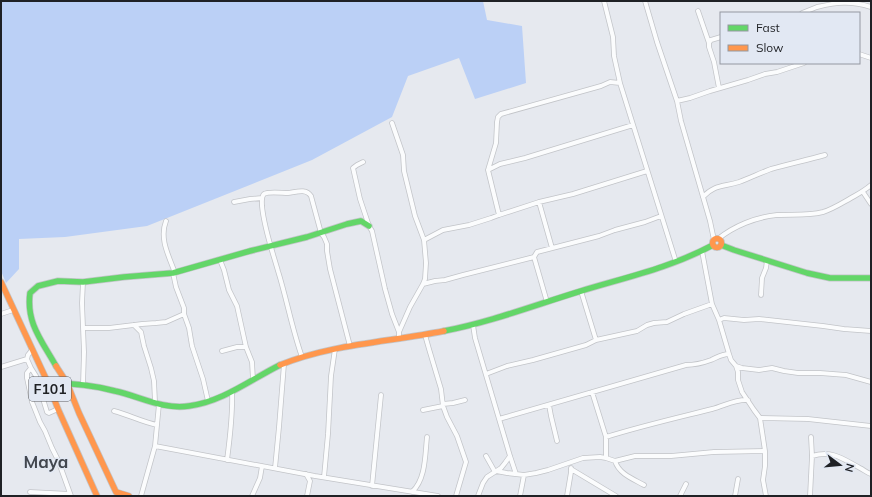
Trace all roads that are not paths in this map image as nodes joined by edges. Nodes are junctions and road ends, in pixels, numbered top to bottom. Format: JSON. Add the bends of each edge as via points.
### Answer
{"nodes":[{"id":1,"x":604,"y":1,"type":"edge"},
{"id":2,"x":645,"y":1,"type":"edge"},
{"id":3,"x":871,"y":7,"type":"edge"},
{"id":4,"x":698,"y":11,"type":"dead end"},
{"id":5,"x":804,"y":12,"type":"edge"},
{"id":6,"x":720,"y":37,"type":"edge"},
{"id":7,"x":709,"y":43,"type":"junction"},
{"id":8,"x":860,"y":54,"type":"edge"},
{"id":9,"x":871,"y":58,"type":"edge"},
{"id":10,"x":801,"y":64,"type":"edge"},
{"id":11,"x":620,"y":83,"type":"junction"},
{"id":12,"x":719,"y":88,"type":"junction"},
{"id":13,"x":677,"y":101,"type":"junction"},
{"id":14,"x":392,"y":123,"type":"dead end"},
{"id":15,"x":633,"y":125,"type":"junction"},
{"id":16,"x":825,"y":155,"type":"dead end"},
{"id":17,"x":363,"y":162,"type":"dead end"},
{"id":18,"x":488,"y":170,"type":"junction"},
{"id":19,"x":647,"y":171,"type":"junction"},
{"id":20,"x":871,"y":185,"type":"edge"},
{"id":21,"x":863,"y":192,"type":"junction"},
{"id":22,"x":703,"y":197,"type":"junction"},
{"id":23,"x":262,"y":198,"type":"junction"},
{"id":24,"x":234,"y":202,"type":"dead end"},
{"id":25,"x":539,"y":202,"type":"junction"},
{"id":26,"x":871,"y":204,"type":"edge"},
{"id":27,"x":499,"y":215,"type":"junction"},
{"id":28,"x":661,"y":216,"type":"junction"},
{"id":29,"x":166,"y":221,"type":"dead end"},
{"id":30,"x":369,"y":226,"type":"junction"},
{"id":31,"x":321,"y":233,"type":"junction"},
{"id":32,"x":424,"y":240,"type":"junction"},
{"id":33,"x":715,"y":241,"type":"junction"},
{"id":34,"x":271,"y":246,"type":"junction"},
{"id":35,"x":552,"y":248,"type":"junction"},
{"id":36,"x":702,"y":251,"type":"junction"},
{"id":37,"x":534,"y":256,"type":"junction"},
{"id":38,"x":220,"y":260,"type":"junction"},
{"id":39,"x":767,"y":260,"type":"junction"},
{"id":40,"x":676,"y":262,"type":"junction"},
{"id":41,"x":174,"y":273,"type":"junction"},
{"id":42,"x":871,"y":278,"type":"edge"},
{"id":43,"x":1,"y":282,"type":"edge"},
{"id":44,"x":83,"y":282,"type":"junction"},
{"id":45,"x":423,"y":284,"type":"junction"},
{"id":46,"x":581,"y":291,"type":"junction"},
{"id":47,"x":761,"y":295,"type":"dead end"},
{"id":48,"x":547,"y":302,"type":"junction"},
{"id":49,"x":712,"y":304,"type":"junction"},
{"id":50,"x":13,"y":310,"type":"junction"},
{"id":51,"x":1,"y":314,"type":"edge"},
{"id":52,"x":184,"y":314,"type":"junction"},
{"id":53,"x":719,"y":320,"type":"junction"},
{"id":54,"x":134,"y":325,"type":"junction"},
{"id":55,"x":473,"y":325,"type":"junction"},
{"id":56,"x":83,"y":328,"type":"junction"},
{"id":57,"x":871,"y":331,"type":"edge"},
{"id":58,"x":426,"y":335,"type":"junction"},
{"id":59,"x":399,"y":336,"type":"junction"},
{"id":60,"x":596,"y":340,"type":"junction"},
{"id":61,"x":350,"y":346,"type":"junction"},
{"id":62,"x":246,"y":348,"type":"junction"},
{"id":63,"x":335,"y":349,"type":"junction"},
{"id":64,"x":32,"y":350,"type":"junction"},
{"id":65,"x":222,"y":351,"type":"dead end"},
{"id":66,"x":729,"y":354,"type":"junction"},
{"id":67,"x":302,"y":357,"type":"junction"},
{"id":68,"x":27,"y":359,"type":"junction"},
{"id":69,"x":284,"y":364,"type":"junction"},
{"id":70,"x":736,"y":366,"type":"junction"},
{"id":71,"x":1,"y":367,"type":"edge"},
{"id":72,"x":30,"y":368,"type":"junction"},
{"id":73,"x":486,"y":374,"type":"junction"},
{"id":74,"x":253,"y":380,"type":"junction"},
{"id":75,"x":871,"y":382,"type":"edge"},
{"id":76,"x":48,"y":383,"type":"junction"},
{"id":77,"x":67,"y":383,"type":"junction"},
{"id":78,"x":84,"y":384,"type":"junction"},
{"id":79,"x":232,"y":391,"type":"junction"},
{"id":80,"x":592,"y":392,"type":"junction"},
{"id":81,"x":381,"y":395,"type":"dead end"},
{"id":82,"x":465,"y":400,"type":"dead end"},
{"id":83,"x":748,"y":400,"type":"junction"},
{"id":84,"x":208,"y":402,"type":"junction"},
{"id":85,"x":44,"y":403,"type":"junction"},
{"id":86,"x":157,"y":403,"type":"junction"},
{"id":87,"x":443,"y":405,"type":"junction"},
{"id":88,"x":549,"y":405,"type":"junction"},
{"id":89,"x":34,"y":408,"type":"junction"},
{"id":90,"x":58,"y":410,"type":"junction"},
{"id":91,"x":423,"y":410,"type":"dead end"},
{"id":92,"x":114,"y":411,"type":"dead end"},
{"id":93,"x":760,"y":418,"type":"junction"},
{"id":94,"x":499,"y":419,"type":"junction"},
{"id":95,"x":157,"y":425,"type":"junction"},
{"id":96,"x":871,"y":426,"type":"edge"},
{"id":97,"x":606,"y":437,"type":"junction"},
{"id":98,"x":811,"y":437,"type":"dead end"},
{"id":99,"x":427,"y":438,"type":"dead end"},
{"id":100,"x":558,"y":441,"type":"dead end"},
{"id":101,"x":155,"y":446,"type":"junction"},
{"id":102,"x":765,"y":451,"type":"junction"},
{"id":103,"x":486,"y":456,"type":"dead end"},
{"id":104,"x":510,"y":456,"type":"junction"},
{"id":105,"x":812,"y":456,"type":"junction"},
{"id":106,"x":606,"y":458,"type":"junction"},
{"id":107,"x":227,"y":460,"type":"junction"},
{"id":108,"x":614,"y":461,"type":"junction"},
{"id":109,"x":568,"y":464,"type":"junction"},
{"id":110,"x":262,"y":466,"type":"junction"},
{"id":111,"x":275,"y":468,"type":"junction"},
{"id":112,"x":571,"y":469,"type":"junction"},
{"id":113,"x":495,"y":471,"type":"junction"},
{"id":114,"x":306,"y":474,"type":"junction"},
{"id":115,"x":516,"y":474,"type":"junction"},
{"id":116,"x":524,"y":474,"type":"junction"},
{"id":117,"x":871,"y":474,"type":"edge"},
{"id":118,"x":315,"y":476,"type":"junction"},
{"id":119,"x":324,"y":478,"type":"junction"},
{"id":120,"x":738,"y":478,"type":"dead end"},
{"id":121,"x":310,"y":481,"type":"junction"},
{"id":122,"x":686,"y":484,"type":"dead end"},
{"id":123,"x":644,"y":485,"type":"dead end"},
{"id":124,"x":372,"y":486,"type":"junction"},
{"id":125,"x":30,"y":492,"type":"dead end"},
{"id":126,"x":411,"y":493,"type":"edge"},
{"id":127,"x":70,"y":495,"type":"edge"},
{"id":128,"x":97,"y":496,"type":"edge"},
{"id":129,"x":129,"y":496,"type":"edge"},
{"id":130,"x":141,"y":496,"type":"edge"},
{"id":131,"x":252,"y":496,"type":"edge"},
{"id":132,"x":307,"y":496,"type":"edge"},
{"id":133,"x":438,"y":496,"type":"edge"},
{"id":134,"x":456,"y":496,"type":"edge"},
{"id":135,"x":478,"y":496,"type":"edge"},
{"id":136,"x":520,"y":496,"type":"edge"},
{"id":137,"x":567,"y":496,"type":"edge"},
{"id":138,"x":616,"y":496,"type":"edge"},
{"id":139,"x":680,"y":496,"type":"edge"},
{"id":140,"x":735,"y":496,"type":"edge"},
{"id":141,"x":766,"y":496,"type":"edge"},
{"id":142,"x":810,"y":496,"type":"edge"}],
"edges":[{"from":1,"to":11,"type":"street","via":[[614,37],[614,56]]},
{"from":2,"to":13,"type":"street","via":[[656,42]]},
{"from":3,"to":5,"type":"street","via":[[846,2]]},
{"from":4,"to":7,"type":"street"},
{"from":6,"to":7,"type":"street"},
{"from":7,"to":12,"type":"street"},
{"from":8,"to":9,"type":"street"},
{"from":10,"to":12,"type":"street"},
{"from":11,"to":15,"type":"street"},
{"from":11,"to":18,"type":"street","via":[[610,82],[501,114],[498,117],[496,143]]},
{"from":12,"to":13,"type":"street"},
{"from":13,"to":22,"type":"street"},
{"from":14,"to":32,"type":"street","via":[[403,155],[404,171],[415,216]]},
{"from":15,"to":18,"type":"street","via":[[496,165]]},
{"from":15,"to":19,"type":"street"},
{"from":16,"to":22,"type":"street","via":[[717,187]]},
{"from":17,"to":30,"type":"street","via":[[353,168]]},
{"from":18,"to":27,"type":"street"},
{"from":19,"to":25,"type":"street"},
{"from":19,"to":28,"type":"street"},
{"from":20,"to":21,"type":"street"},
{"from":21,"to":26,"type":"street"},
{"from":21,"to":33,"type":"street","via":[[823,212],[760,218],[725,233]]},
{"from":22,"to":33,"type":"street"},
{"from":23,"to":24,"type":"street"},
{"from":23,"to":31,"type":"street","via":[[268,193],[306,191],[311,196]]},
{"from":23,"to":34,"type":"street"},
{"from":25,"to":27,"type":"street"},
{"from":25,"to":35,"type":"street"},
{"from":27,"to":32,"type":"street","via":[[443,230]]},
{"from":28,"to":35,"type":"street"},
{"from":28,"to":40,"type":"street"},
{"from":29,"to":41,"type":"street","via":[[163,236]]},
{"from":30,"to":31,"type":"street","via":[[358,221]]},
{"from":30,"to":59,"type":"street"},
{"from":31,"to":34,"type":"street"},
{"from":31,"to":61,"type":"street","via":[[327,244],[330,269]]},
{"from":32,"to":45,"type":"street","via":[[426,263]]},
{"from":33,"to":36,"type":"street"},
{"from":33,"to":39,"type":"street","via":[[714,247],[721,245]]},
{"from":34,"to":38,"type":"street"},
{"from":34,"to":67,"type":"street"},
{"from":35,"to":37,"type":"street","via":[[537,252]]},
{"from":36,"to":40,"type":"street"},
{"from":36,"to":49,"type":"street"},
{"from":37,"to":45,"type":"street"},
{"from":37,"to":48,"type":"street"},
{"from":38,"to":41,"type":"street"},
{"from":38,"to":62,"type":"street","via":[[237,306]]},
{"from":39,"to":42,"type":"street","via":[[830,278]]},
{"from":39,"to":47,"type":"street"},
{"from":40,"to":46,"type":"street"},
{"from":41,"to":44,"type":"street"},
{"from":41,"to":52,"type":"street"},
{"from":43,"to":50,"type":"street","number":"F101"},
{"from":44,"to":56,"type":"street"},
{"from":44,"to":77,"type":"street","via":[[58,281],[38,286],[30,292],[28,300],[34,329]]},
{"from":45,"to":59,"type":"street","via":[[410,307]]},
{"from":46,"to":48,"type":"street"},
{"from":46,"to":60,"type":"street"},
{"from":48,"to":55,"type":"street"},
{"from":49,"to":53,"type":"street"},
{"from":49,"to":60,"type":"street","via":[[667,322],[654,323],[633,332]]},
{"from":50,"to":51,"type":"street"},
{"from":50,"to":64,"type":"street","number":"F101"},
{"from":52,"to":54,"type":"street","via":[[166,322]]},
{"from":52,"to":84,"type":"street"},
{"from":53,"to":57,"type":"street","via":[[758,320]]},
{"from":53,"to":66,"type":"street"},
{"from":54,"to":56,"type":"street"},
{"from":54,"to":86,"type":"street","via":[[141,332]]},
{"from":55,"to":58,"type":"street"},
{"from":55,"to":73,"type":"street"},
{"from":56,"to":78,"type":"street"},
{"from":58,"to":59,"type":"street"},
{"from":58,"to":87,"type":"street"},
{"from":59,"to":61,"type":"street"},
{"from":60,"to":73,"type":"street"},
{"from":61,"to":63,"type":"street"},
{"from":62,"to":65,"type":"street","via":[[237,347]]},
{"from":62,"to":74,"type":"street","via":[[252,362]]},
{"from":63,"to":67,"type":"street"},
{"from":63,"to":119,"type":"street"},
{"from":64,"to":68,"type":"street"},
{"from":64,"to":76,"type":"street","number":"F101"},
{"from":66,"to":70,"type":"street"},
{"from":66,"to":80,"type":"street"},
{"from":67,"to":69,"type":"street"},
{"from":68,"to":71,"type":"street"},
{"from":68,"to":72,"type":"street"},
{"from":69,"to":74,"type":"street"},
{"from":69,"to":111,"type":"street"},
{"from":70,"to":75,"type":"street","via":[[759,370],[772,368],[798,373],[846,375]]},
{"from":70,"to":83,"type":"street","via":[[742,392]]},
{"from":72,"to":85,"type":"street","via":[[36,376]]},
{"from":72,"to":89,"type":"street","via":[[27,378]]},
{"from":73,"to":94,"type":"street"},
{"from":74,"to":79,"type":"street"},
{"from":76,"to":77,"type":"street"},
{"from":76,"to":90,"type":"street","number":"F101"},
{"from":77,"to":78,"type":"street"},
{"from":77,"to":129,"type":"street","via":[[116,492]]},
{"from":78,"to":86,"type":"street"},
{"from":79,"to":84,"type":"street"},
{"from":79,"to":107,"type":"street","via":[[231,435]]},
{"from":80,"to":88,"type":"street"},
{"from":80,"to":97,"type":"street"},
{"from":81,"to":124,"type":"street"},
{"from":82,"to":87,"type":"street"},
{"from":83,"to":93,"type":"street"},
{"from":83,"to":97,"type":"street","via":[[739,400]]},
{"from":84,"to":86,"type":"street","via":[[181,407]]},
{"from":85,"to":89,"type":"street"},
{"from":85,"to":90,"type":"street","via":[[49,413]]},
{"from":86,"to":95,"type":"street"},
{"from":87,"to":91,"type":"street"},
{"from":87,"to":134,"type":"street","via":[[466,462]]},
{"from":88,"to":94,"type":"street"},
{"from":88,"to":100,"type":"street"},
{"from":89,"to":127,"type":"street","via":[[58,460]]},
{"from":90,"to":128,"type":"street","number":"F101"},
{"from":92,"to":95,"type":"street"},
{"from":93,"to":96,"type":"street"},
{"from":93,"to":102,"type":"street"},
{"from":94,"to":104,"type":"street"},
{"from":95,"to":101,"type":"street"},
{"from":97,"to":106,"type":"street"},
{"from":98,"to":105,"type":"street"},
{"from":99,"to":126,"type":"street","via":[[421,480]]},
{"from":101,"to":107,"type":"street"},
{"from":101,"to":130,"type":"street"},
{"from":102,"to":108,"type":"street","via":[[635,456]]},
{"from":102,"to":141,"type":"street","via":[[763,480]]},
{"from":103,"to":113,"type":"street"},
{"from":104,"to":113,"type":"street"},
{"from":104,"to":115,"type":"street"},
{"from":105,"to":117,"type":"street","via":[[837,456]]},
{"from":105,"to":142,"type":"street"},
{"from":106,"to":108,"type":"street"},
{"from":106,"to":109,"type":"street","via":[[583,458]]},
{"from":107,"to":110,"type":"street"},
{"from":108,"to":123,"type":"street","via":[[628,477]]},
{"from":109,"to":112,"type":"street"},
{"from":109,"to":116,"type":"street"},
{"from":110,"to":111,"type":"street"},
{"from":110,"to":131,"type":"street"},
{"from":111,"to":114,"type":"street"},
{"from":112,"to":137,"type":"street"},
{"from":112,"to":138,"type":"street"},
{"from":113,"to":115,"type":"street"},
{"from":113,"to":135,"type":"street","via":[[487,477]]},
{"from":114,"to":118,"type":"street"},
{"from":114,"to":121,"type":"street"},
{"from":115,"to":116,"type":"street"},
{"from":116,"to":136,"type":"street"},
{"from":118,"to":119,"type":"street"},
{"from":118,"to":121,"type":"street"},
{"from":119,"to":124,"type":"street"},
{"from":120,"to":140,"type":"street"},
{"from":121,"to":132,"type":"street"},
{"from":122,"to":139,"type":"street"},
{"from":124,"to":126,"type":"street"},
{"from":125,"to":127,"type":"street"},
{"from":126,"to":133,"type":"street"}]}
